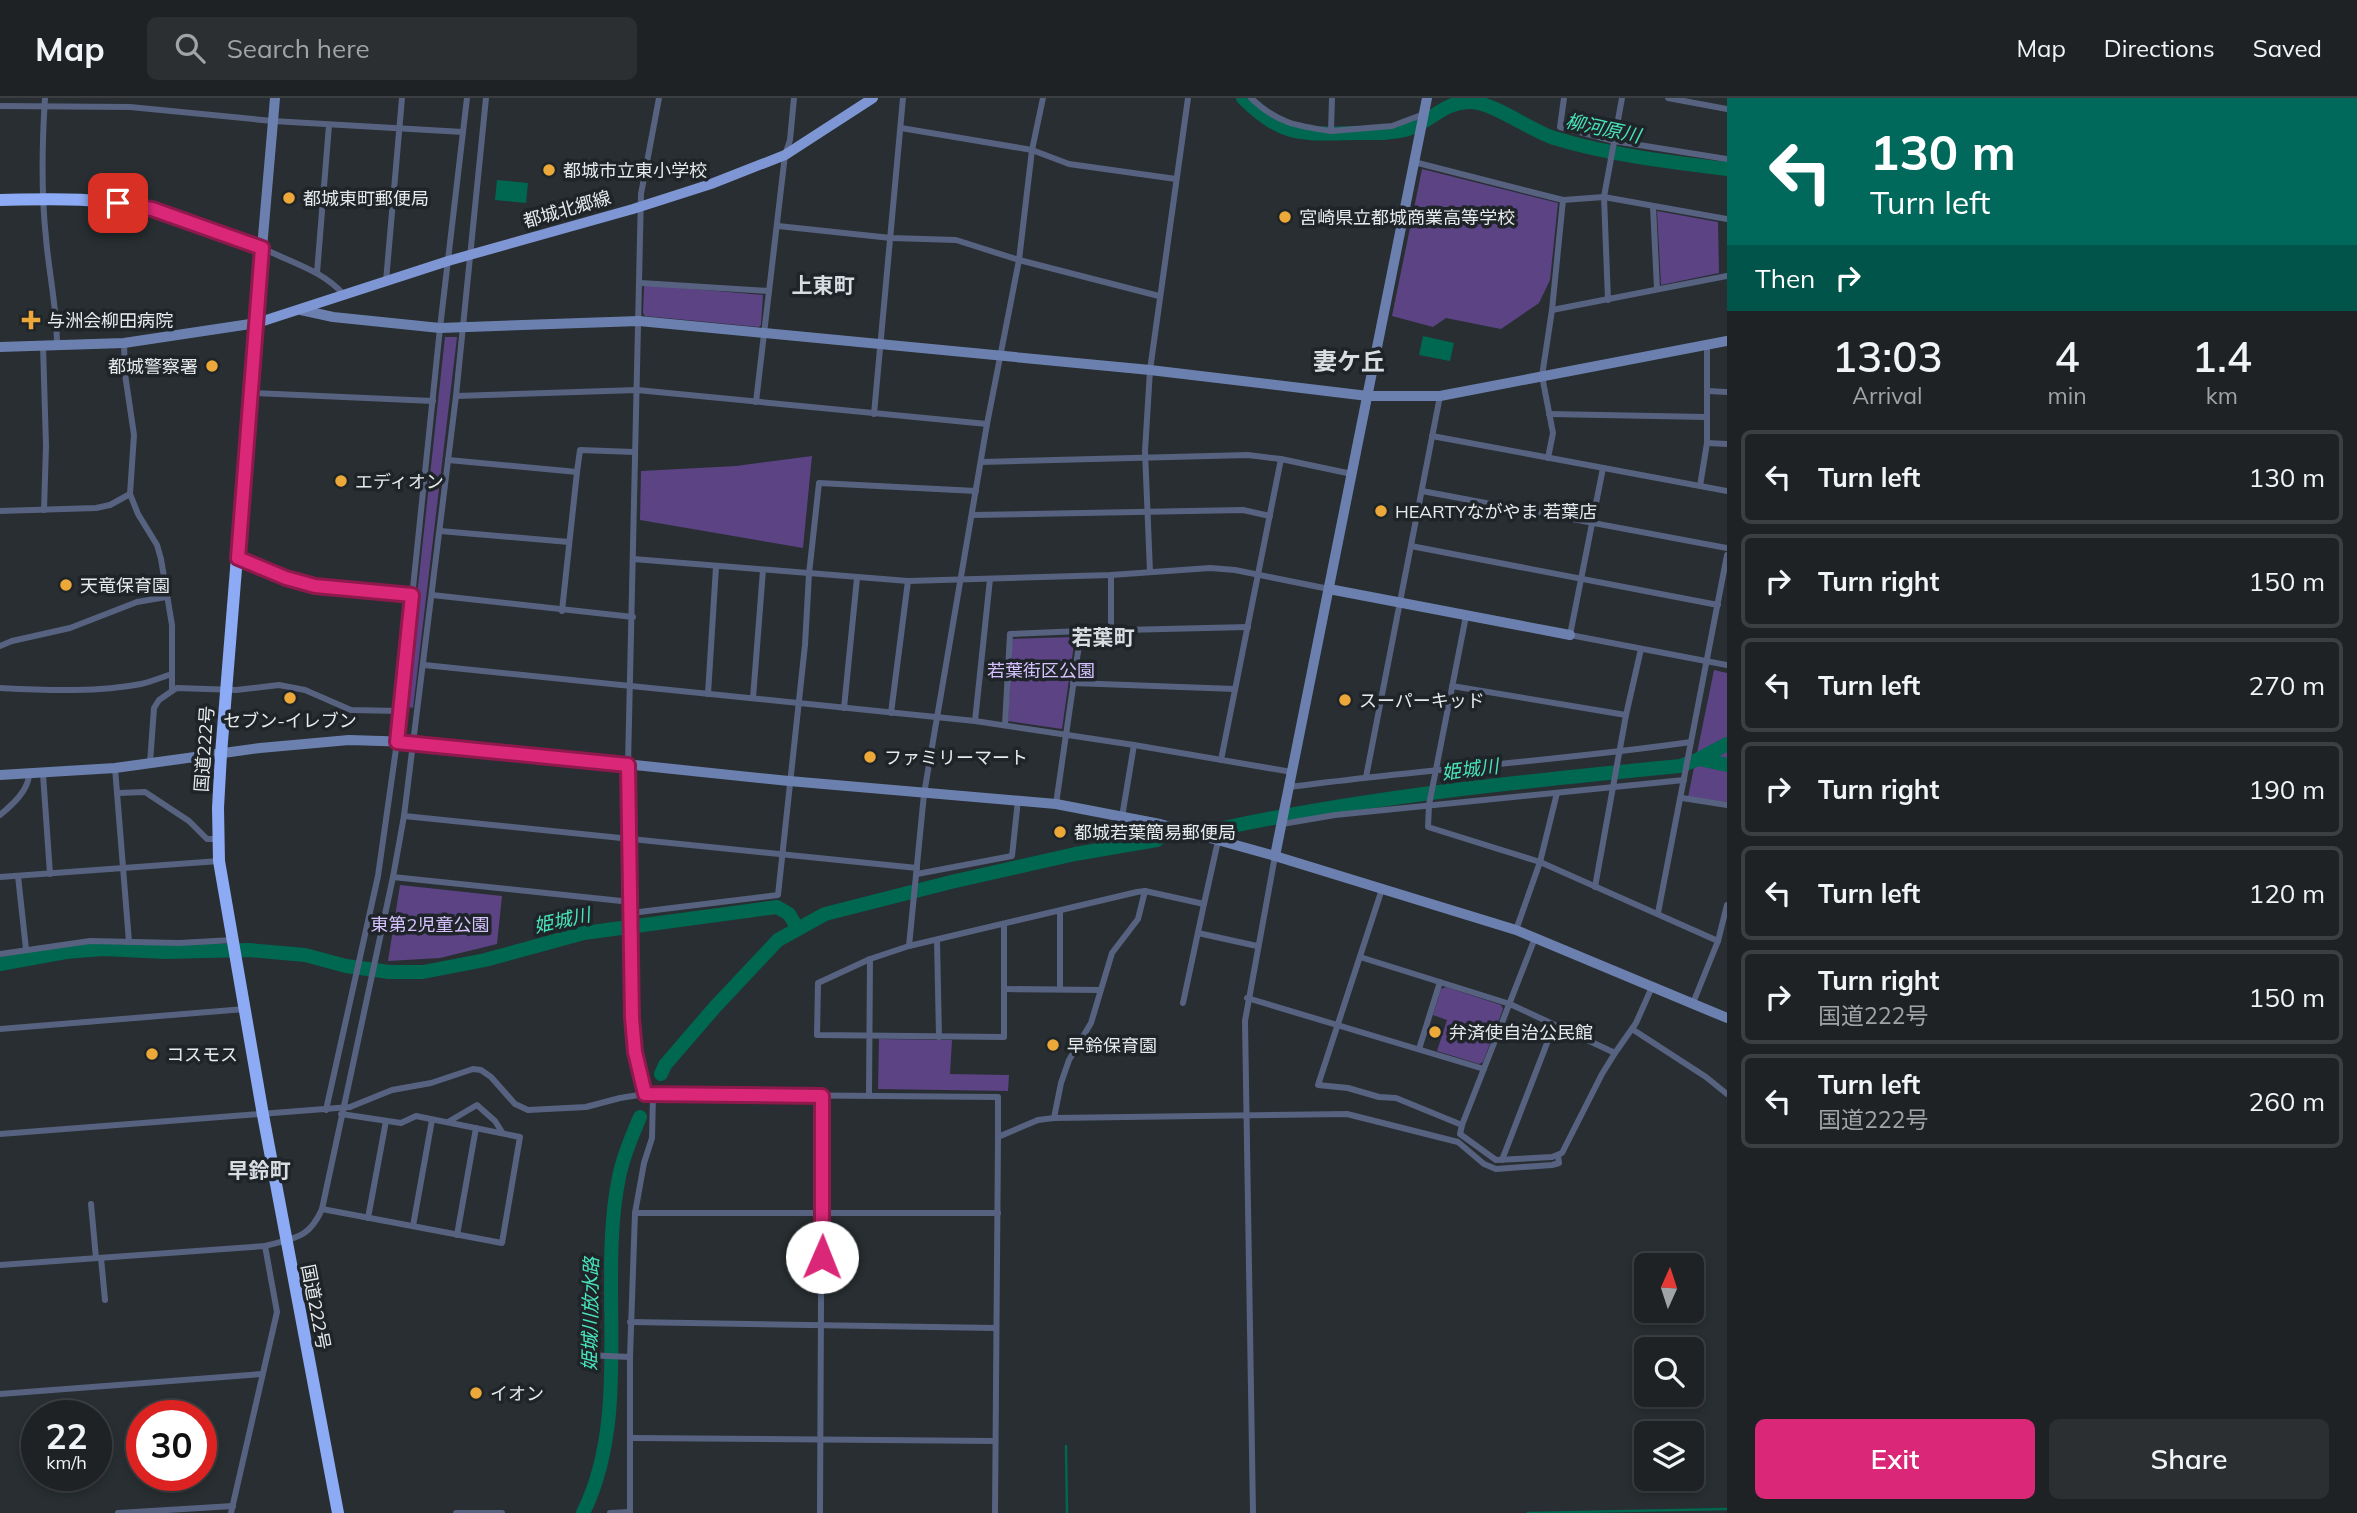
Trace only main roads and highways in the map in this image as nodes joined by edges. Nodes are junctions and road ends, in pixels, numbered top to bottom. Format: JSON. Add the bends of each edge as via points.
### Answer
{"nodes":[{"id":1,"x":873,"y":98,"type":"edge"},
{"id":2,"x":0,"y":200,"type":"edge"},
{"id":3,"x":257,"y":323,"type":"junction"},
{"id":4,"x":338,"y":1513,"type":"edge"}],
"edges":[{"from":1,"to":3,"type":"main road","name":"都城北郷線","via":[[785,155],[711,184]]},
{"from":2,"to":3,"type":"highway","name":"国道222号","via":[[118,203],[152,209],[262,248]]},
{"from":3,"to":4,"type":"highway","name":"国道222号","via":[[221,754],[219,861]]}]}
